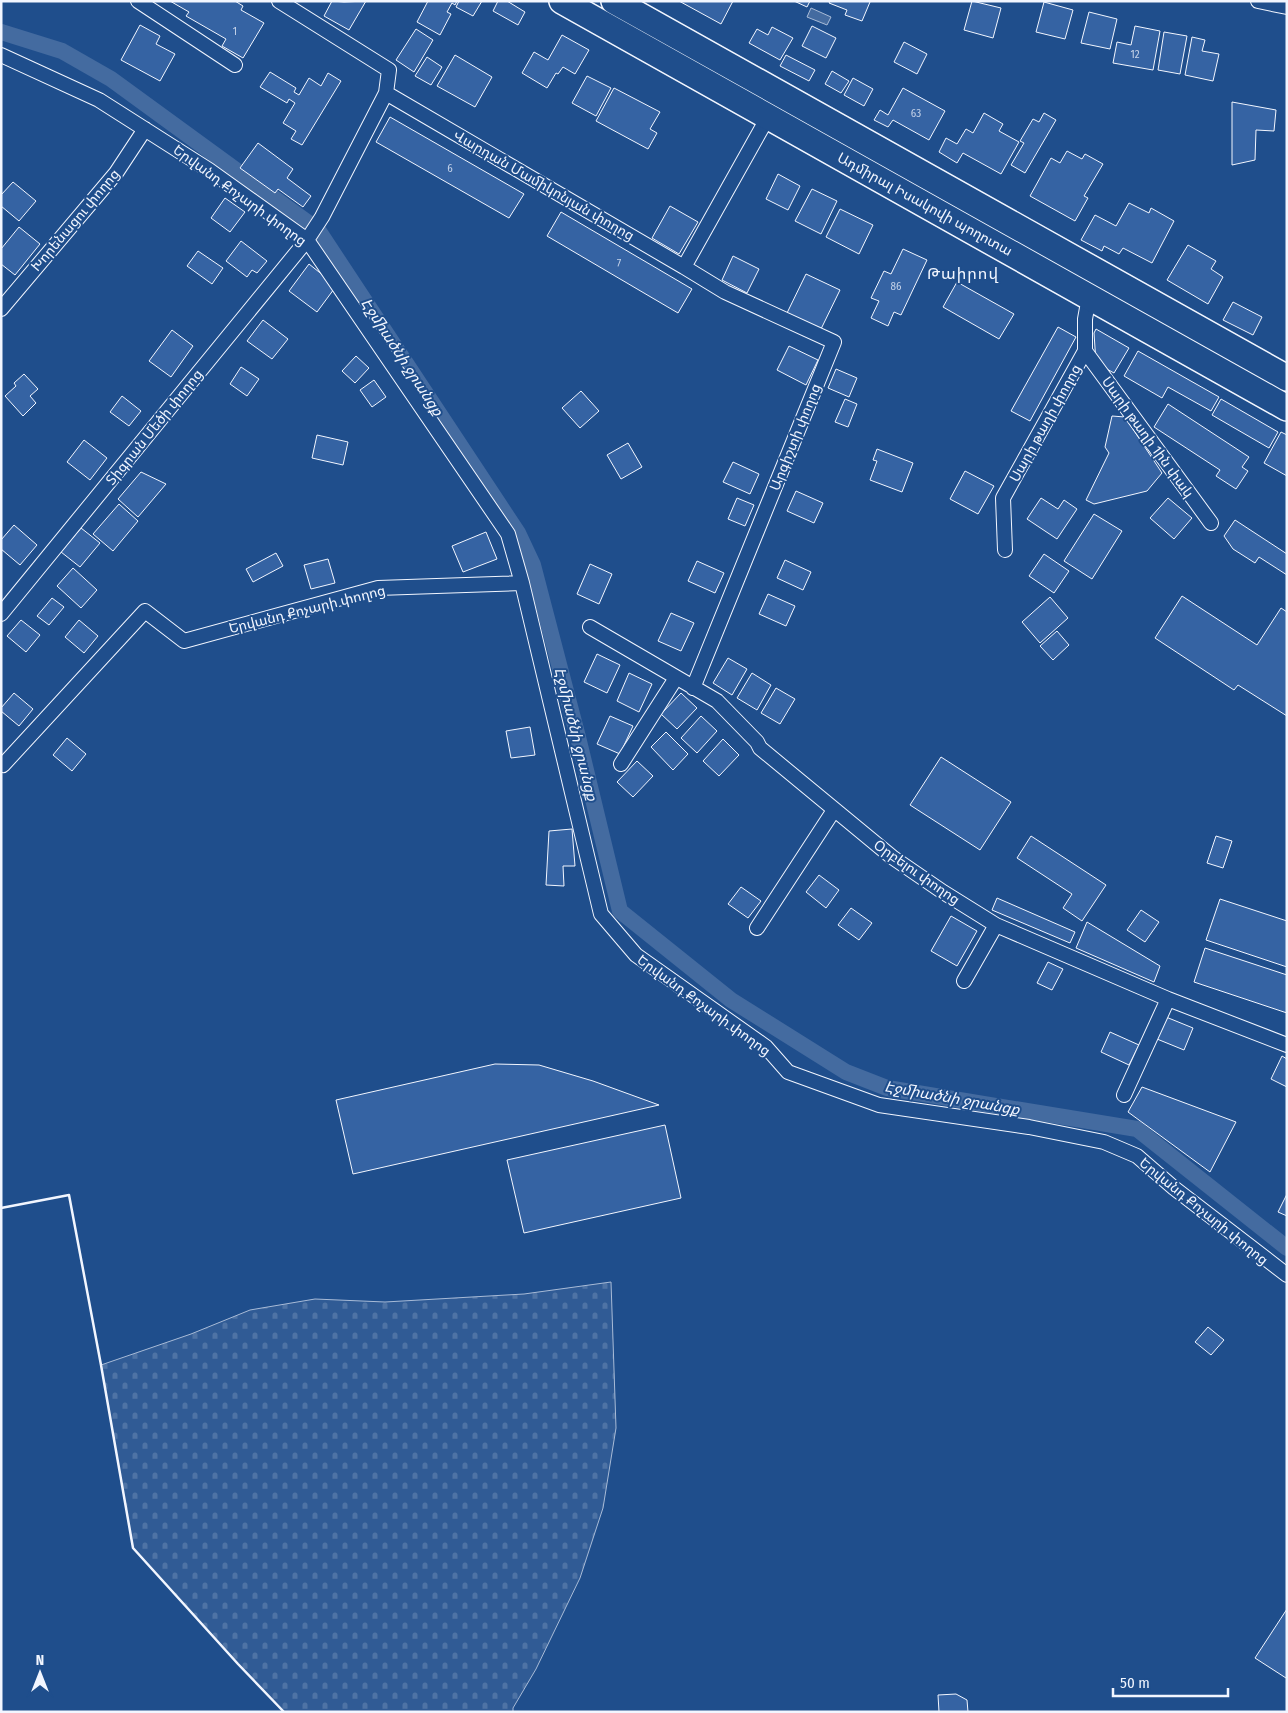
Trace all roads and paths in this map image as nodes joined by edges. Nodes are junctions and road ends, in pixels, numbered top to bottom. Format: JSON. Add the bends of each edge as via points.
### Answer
{"nodes":[{"id":1,"x":138,"y":1,"type":"edge"},
{"id":2,"x":280,"y":1,"type":"edge"},
{"id":3,"x":562,"y":1,"type":"edge"},
{"id":4,"x":614,"y":1,"type":"edge"},
{"id":5,"x":1258,"y":1,"type":"edge"},
{"id":6,"x":1287,"y":7,"type":"edge"},
{"id":7,"x":1,"y":55,"type":"edge"},
{"id":8,"x":235,"y":65,"type":"dead end"},
{"id":9,"x":386,"y":93,"type":"junction"},
{"id":10,"x":768,"y":117,"type":"junction"},
{"id":11,"x":146,"y":128,"type":"junction"},
{"id":12,"x":307,"y":240,"type":"junction"},
{"id":13,"x":684,"y":267,"type":"junction"},
{"id":14,"x":1089,"y":297,"type":"junction"},
{"id":15,"x":1,"y":309,"type":"edge"},
{"id":16,"x":1085,"y":351,"type":"junction"},
{"id":17,"x":1287,"y":378,"type":"edge"},
{"id":18,"x":1287,"y":408,"type":"edge"},
{"id":19,"x":1212,"y":523,"type":"dead end"},
{"id":20,"x":1005,"y":550,"type":"dead end"},
{"id":21,"x":522,"y":583,"type":"junction"},
{"id":22,"x":1,"y":614,"type":"edge"},
{"id":23,"x":590,"y":627,"type":"dead end"},
{"id":24,"x":676,"y":678,"type":"junction"},
{"id":25,"x":693,"y":688,"type":"junction"},
{"id":26,"x":621,"y":764,"type":"dead end"},
{"id":27,"x":2,"y":765,"type":"edge"},
{"id":28,"x":834,"y":810,"type":"junction"},
{"id":29,"x":996,"y":925,"type":"junction"},
{"id":30,"x":756,"y":928,"type":"dead end"},
{"id":31,"x":964,"y":981,"type":"dead end"},
{"id":32,"x":1168,"y":999,"type":"junction"},
{"id":33,"x":1287,"y":1045,"type":"edge"},
{"id":34,"x":1124,"y":1095,"type":"dead end"},
{"id":35,"x":1287,"y":1275,"type":"edge"}],
"edges":[{"from":1,"to":8,"type":"street"},
{"from":2,"to":9,"type":"street","via":[[389,70]]},
{"from":3,"to":10,"type":"highway","name":"Ադմիրալ Իսակովի պողոտա"},
{"from":4,"to":17,"type":"highway","name":"Ադմիրալ Իսակովի պողոտա"},
{"from":5,"to":6,"type":"street"},
{"from":7,"to":11,"type":"street","name":"Երվանդ Քոչարի փողոց","via":[[99,100]]},
{"from":9,"to":12,"type":"street","name":"Տիգրան Մեծի փողոց"},
{"from":9,"to":13,"type":"street","name":"Վարդան Մամիկոնյան փողոց"},
{"from":10,"to":13,"type":"street"},
{"from":10,"to":14,"type":"highway","name":"Ադմիրալ Իսակովի պողոտա"},
{"from":11,"to":12,"type":"street","name":"Երվանդ Քոչարի փողոց"},
{"from":11,"to":15,"type":"street","name":"Խորենացու փողոց","via":[[116,173]]},
{"from":12,"to":21,"type":"street","name":"Երվանդ Քոչարի փողոց","via":[[508,534]]},
{"from":12,"to":22,"type":"street","name":"Տիգրան Մեծի փողոց"},
{"from":13,"to":25,"type":"street","name":"Արգիշտի փողոց","via":[[726,292],[834,342]]},
{"from":14,"to":16,"type":"street","name":"Սարի թաղի փողոց"},
{"from":14,"to":18,"type":"highway","name":"Ադմիրալ Իսակովի պողոտա"},
{"from":16,"to":19,"type":"street","name":"Սարի թաղի 1ին փակ"},
{"from":16,"to":20,"type":"street","name":"Սարի թաղի փողոց","via":[[1003,498]]},
{"from":21,"to":27,"type":"street","name":"Երվանդ Քոչարի փողոց","via":[[378,588],[184,641],[146,611]]},
{"from":21,"to":35,"type":"street","name":"Երվանդ Քոչարի փողոց","via":[[601,914],[636,955],[766,1047],[788,1072],[879,1105],[1029,1127],[1104,1142],[1136,1156]]},
{"from":23,"to":24,"type":"street","name":"Օրբելու փողոց"},
{"from":24,"to":25,"type":"street","name":"Օրբելու փողոց"},
{"from":24,"to":26,"type":"street"},
{"from":25,"to":28,"type":"street","name":"Օրբելու փողոց","via":[[717,701],[760,748]]},
{"from":28,"to":29,"type":"street","name":"Օրբելու փողոց","via":[[892,857]]},
{"from":28,"to":30,"type":"street"},
{"from":29,"to":31,"type":"street"},
{"from":29,"to":32,"type":"street","name":"Օրբելու փողոց"},
{"from":32,"to":33,"type":"street","name":"Օրբելու փողոց"},
{"from":32,"to":34,"type":"street"}]}
